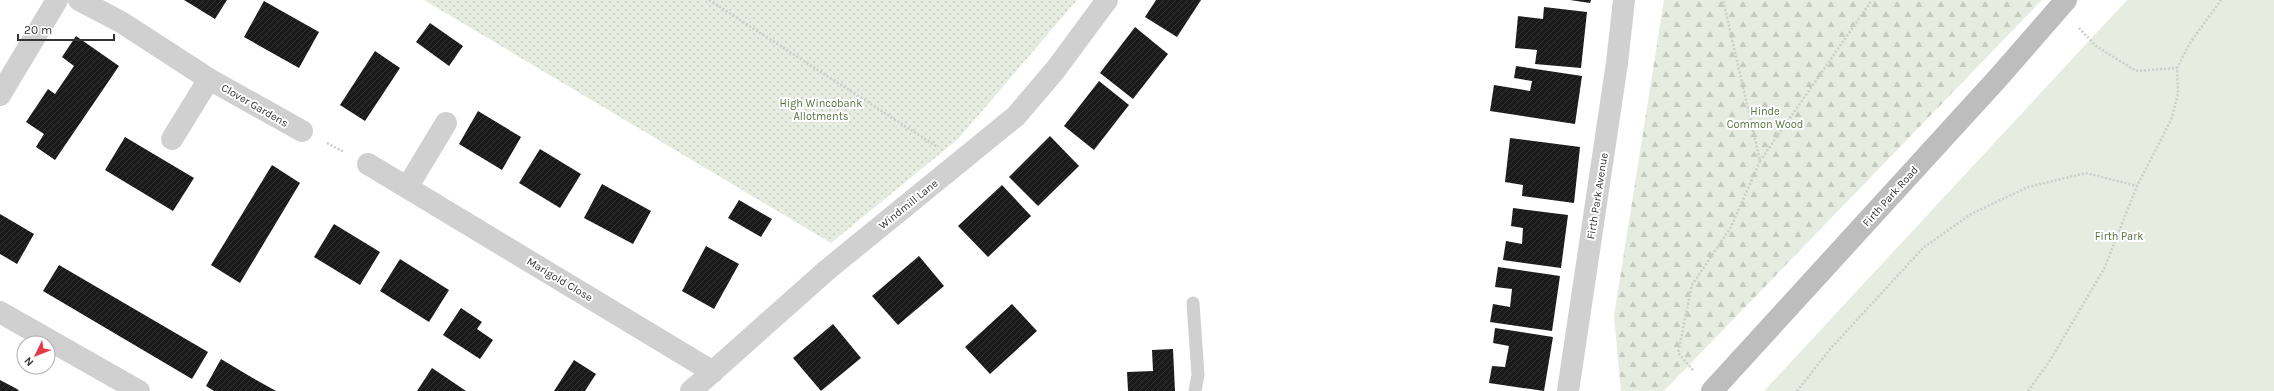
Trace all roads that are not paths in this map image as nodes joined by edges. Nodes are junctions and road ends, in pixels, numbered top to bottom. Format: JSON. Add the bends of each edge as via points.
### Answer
{"nodes":[{"id":1,"x":57,"y":0,"type":"edge"},
{"id":2,"x":79,"y":0,"type":"edge"},
{"id":3,"x":1107,"y":0,"type":"edge"},
{"id":4,"x":1624,"y":0,"type":"edge"},
{"id":5,"x":2062,"y":4,"type":"edge"},
{"id":6,"x":209,"y":78,"type":"junction"},
{"id":7,"x":0,"y":95,"type":"edge"},
{"id":8,"x":446,"y":123,"type":"dead end"},
{"id":9,"x":302,"y":131,"type":"road end"},
{"id":10,"x":172,"y":139,"type":"dead end"},
{"id":11,"x":368,"y":164,"type":"road end"},
{"id":12,"x":408,"y":186,"type":"junction"},
{"id":13,"x":1193,"y":303,"type":"dead end"},
{"id":14,"x":0,"y":312,"type":"edge"},
{"id":15,"x":712,"y":372,"type":"junction"},
{"id":16,"x":139,"y":391,"type":"edge"},
{"id":17,"x":691,"y":391,"type":"edge"},
{"id":18,"x":1195,"y":391,"type":"edge"},
{"id":19,"x":1568,"y":391,"type":"edge"},
{"id":20,"x":1712,"y":391,"type":"edge"}],
"edges":[{"from":1,"to":7,"type":"street"},
{"from":2,"to":6,"type":"street","name":"Clover Gardens","via":[[121,22]]},
{"from":3,"to":15,"type":"street","name":"Windmill Lane","via":[[1056,69],[1016,116],[827,270]]},
{"from":4,"to":19,"type":"street","name":"Firth Park Avenue","via":[[1617,63]]},
{"from":5,"to":20,"type":"main road","name":"Firth Park Road","via":[[1998,78]]},
{"from":6,"to":9,"type":"street","name":"Clover Gardens"},
{"from":6,"to":10,"type":"street","name":"Clover Gardens"},
{"from":8,"to":12,"type":"street"},
{"from":11,"to":12,"type":"street","name":"Marigold Close"},
{"from":12,"to":15,"type":"street","name":"Marigold Close"},
{"from":13,"to":18,"type":"lane","via":[[1198,375]]},
{"from":14,"to":16,"type":"street"},
{"from":15,"to":17,"type":"street","name":"Windmill Lane"}]}
